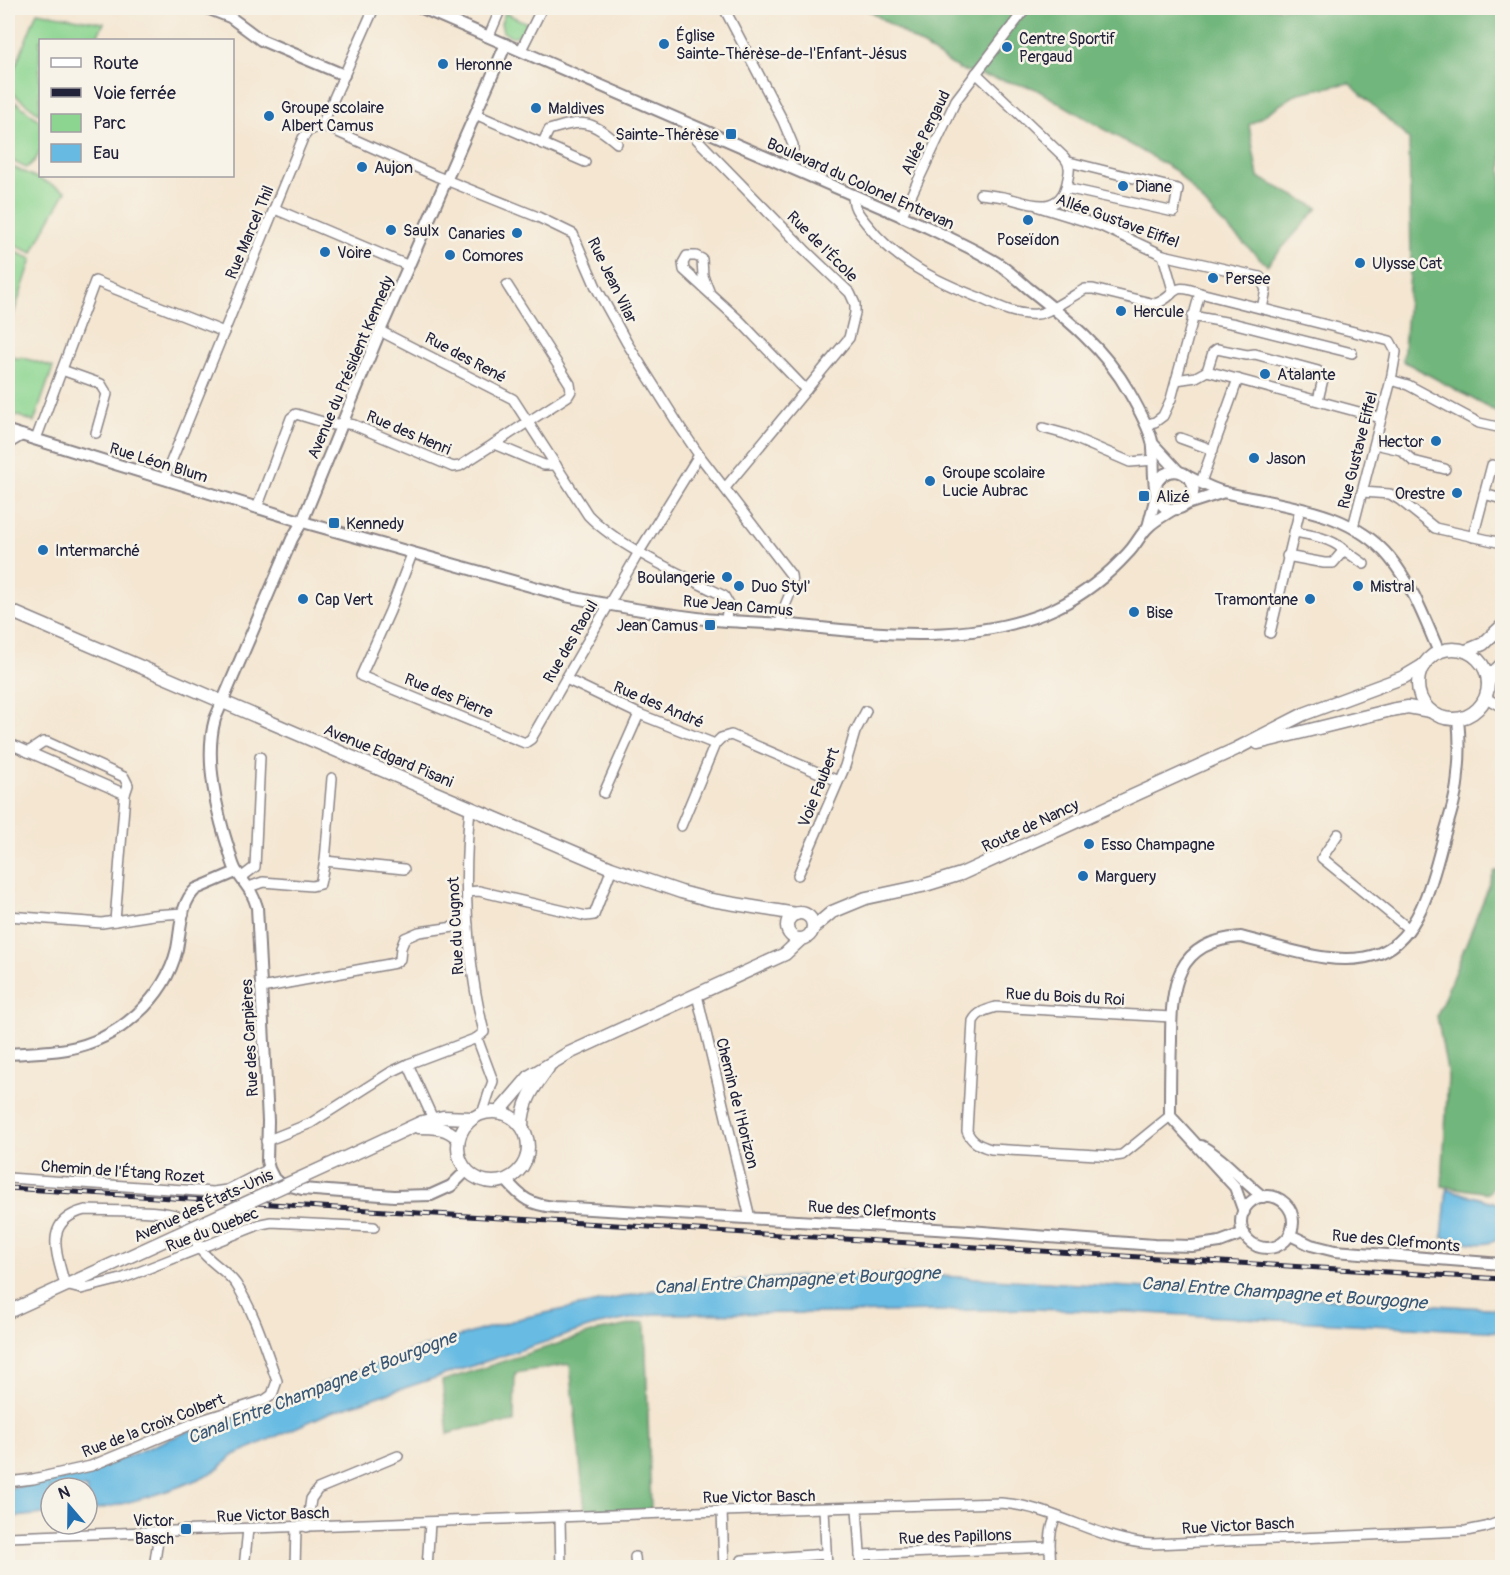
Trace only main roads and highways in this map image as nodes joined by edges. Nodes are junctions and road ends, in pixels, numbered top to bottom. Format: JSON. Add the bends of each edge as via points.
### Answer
{"nodes":[{"id":1,"x":8,"y":610,"type":"edge"},
{"id":2,"x":1503,"y":627,"type":"edge"},
{"id":3,"x":1466,"y":651,"type":"junction"},
{"id":4,"x":1503,"y":663,"type":"edge"},
{"id":5,"x":1424,"y":665,"type":"junction"},
{"id":6,"x":1488,"y":683,"type":"junction"},
{"id":7,"x":1430,"y":711,"type":"junction"},
{"id":8,"x":1236,"y":749,"type":"junction"},
{"id":9,"x":765,"y":908,"type":"junction"},
{"id":10,"x":806,"y":919,"type":"junction"},
{"id":11,"x":788,"y":929,"type":"junction"},
{"id":12,"x":800,"y":940,"type":"junction"},
{"id":13,"x":775,"y":959,"type":"junction"},
{"id":14,"x":552,"y":1063,"type":"junction"},
{"id":15,"x":499,"y":1112,"type":"junction"},
{"id":16,"x":477,"y":1116,"type":"junction"},
{"id":17,"x":411,"y":1126,"type":"junction"},
{"id":18,"x":522,"y":1127,"type":"junction"},
{"id":19,"x":458,"y":1139,"type":"junction"},
{"id":20,"x":8,"y":1312,"type":"edge"}],
"edges":[{"from":1,"to":9,"type":"main road","name":"Avenue Edgard Pisani","via":[[612,868],[711,900]]},
{"from":2,"to":3,"type":"main road"},
{"from":3,"to":5,"type":"main road","via":[[1439,652]]},
{"from":3,"to":6,"type":"main road","via":[[1482,664]]},
{"from":4,"to":6,"type":"main road"},
{"from":5,"to":7,"type":"main road","via":[[1418,689]]},
{"from":5,"to":8,"type":"main road","name":"Route de Nancy","via":[[1404,677],[1304,714]]},
{"from":6,"to":7,"type":"main road","via":[[1486,698],[1474,712],[1448,719]]},
{"from":7,"to":8,"type":"main road","name":"Route de Nancy","via":[[1408,707],[1391,710]]},
{"from":8,"to":10,"type":"main road","name":"Route de Nancy","via":[[961,874],[866,898]]},
{"from":9,"to":10,"type":"main road","name":"Avenue Edgard Pisani"},
{"from":9,"to":11,"type":"main road","name":"Avenue Edgard Pisani","via":[[776,913]]},
{"from":10,"to":11,"type":"main road","via":[[789,919]]},
{"from":10,"to":12,"type":"main road","via":[[808,937]]},
{"from":11,"to":12,"type":"main road","name":"Avenue Edgard Pisani","via":[[793,938]]},
{"from":11,"to":13,"type":"main road","via":[[787,944]]},
{"from":12,"to":13,"type":"main road"},
{"from":13,"to":14,"type":"main road"},
{"from":14,"to":15,"type":"main road","via":[[531,1076]]},
{"from":14,"to":18,"type":"main road","via":[[528,1097]]},
{"from":15,"to":16,"type":"main road"},
{"from":15,"to":18,"type":"main road","via":[[511,1116]]},
{"from":16,"to":17,"type":"main road","name":"Avenue des États-Unis","via":[[433,1119]]},
{"from":16,"to":19,"type":"main road"},
{"from":17,"to":19,"type":"main road","via":[[450,1131]]},
{"from":17,"to":20,"type":"main road","name":"Avenue des États-Unis","bridge":true},
{"from":18,"to":19,"type":"main road","via":[[528,1152],[521,1169],[506,1180],[489,1182],[466,1171],[459,1156]]}]}
